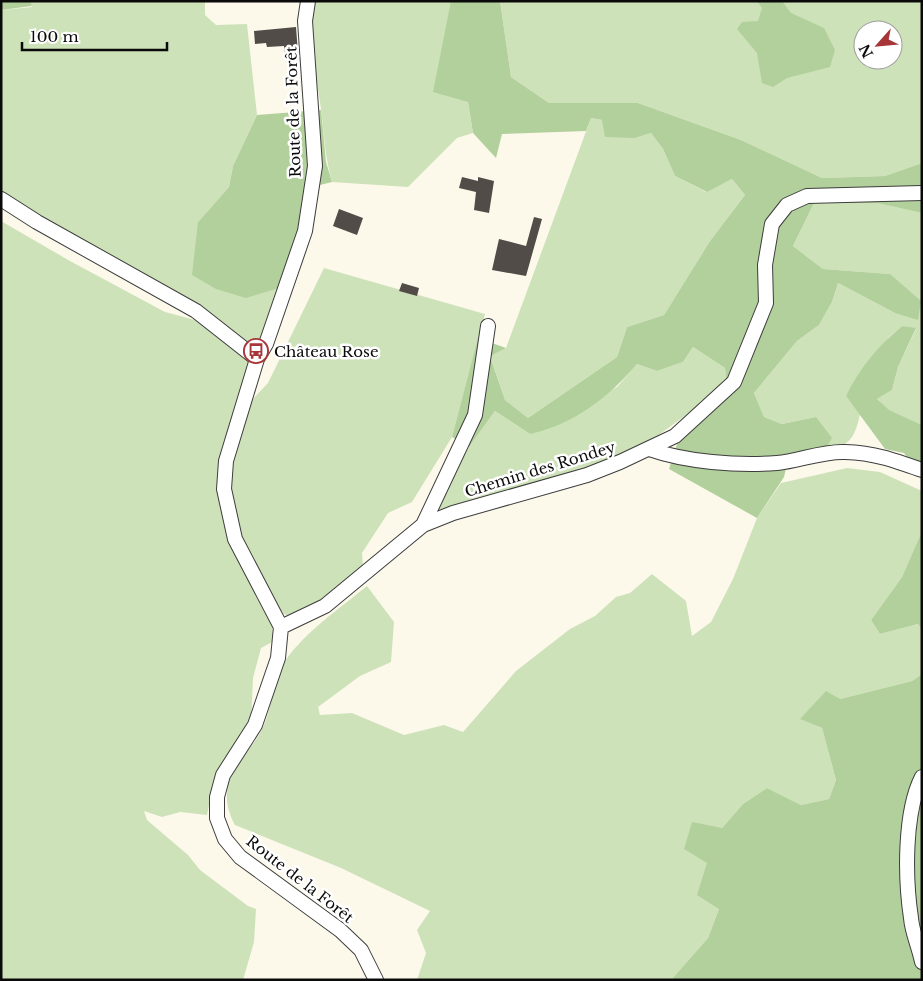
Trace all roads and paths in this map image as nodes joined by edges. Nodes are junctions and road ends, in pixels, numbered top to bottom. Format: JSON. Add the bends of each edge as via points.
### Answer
{"nodes":[{"id":1,"x":308,"y":1,"type":"edge"},
{"id":2,"x":922,"y":193,"type":"edge"},
{"id":3,"x":1,"y":199,"type":"edge"},
{"id":4,"x":488,"y":326,"type":"dead end"},
{"id":5,"x":257,"y":359,"type":"junction"},
{"id":6,"x":649,"y":449,"type":"junction"},
{"id":7,"x":922,"y":470,"type":"edge"},
{"id":8,"x":423,"y":525,"type":"junction"},
{"id":9,"x":281,"y":627,"type":"junction"},
{"id":10,"x":922,"y":777,"type":"edge"},
{"id":11,"x":922,"y":962,"type":"edge"},
{"id":12,"x":376,"y":980,"type":"edge"}],
"edges":[{"from":1,"to":5,"type":"street","name":"Route de la Forêt","via":[[305,21],[315,166],[306,231],[266,344]]},
{"from":2,"to":6,"type":"street","name":"Chemin des Rondey","via":[[807,196],[786,205],[772,224],[765,265],[766,303],[734,382],[675,436]]},
{"from":3,"to":5,"type":"street","via":[[196,311]]},
{"from":4,"to":8,"type":"street","via":[[475,416]]},
{"from":5,"to":9,"type":"street","name":"Route de la Forêt","via":[[226,461],[224,489],[235,539]]},
{"from":6,"to":7,"type":"street","via":[[668,456],[702,461],[777,463],[842,452],[879,455]]},
{"from":6,"to":8,"type":"street","name":"Chemin des Rondey","via":[[587,475],[453,512]]},
{"from":8,"to":9,"type":"street","name":"Chemin des Rondey","via":[[325,606]]},
{"from":9,"to":12,"type":"street","name":"Route de la Forêt","via":[[278,658],[255,725],[222,775],[217,818],[225,839],[240,857],[340,930],[361,950]]},
{"from":10,"to":11,"type":"street","via":[[915,791],[910,822],[908,886],[911,919]]}]}
